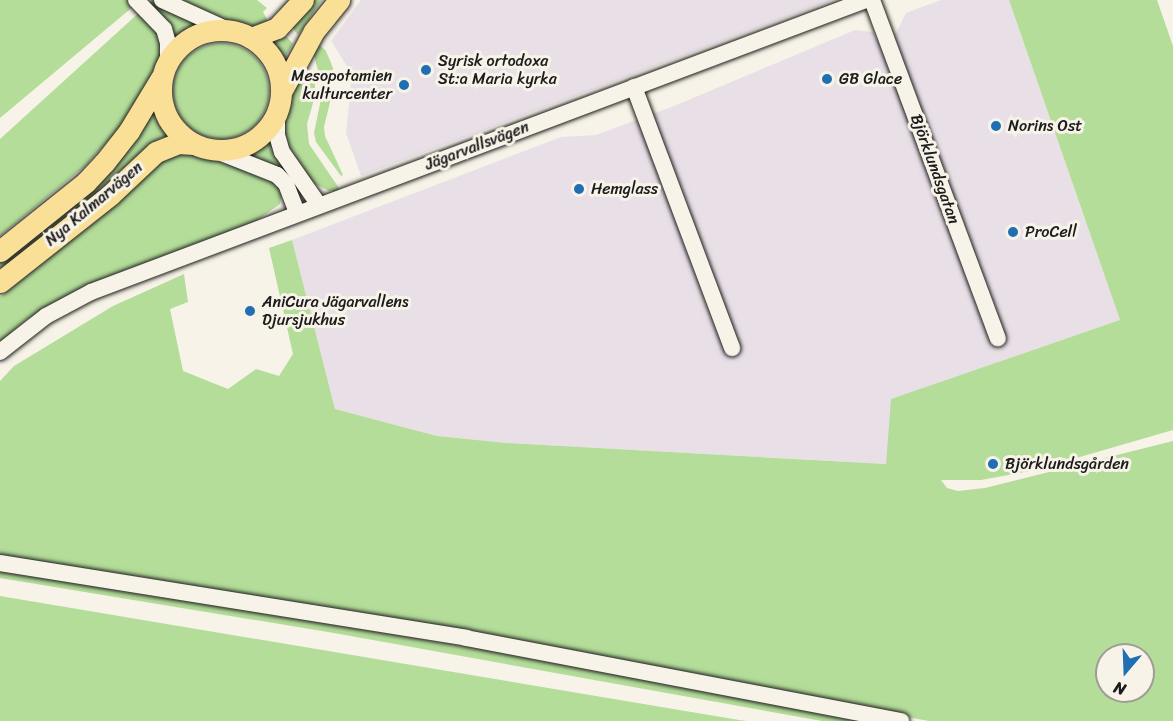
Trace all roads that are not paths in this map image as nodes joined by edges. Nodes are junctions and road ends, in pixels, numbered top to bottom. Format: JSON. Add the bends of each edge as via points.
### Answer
{"nodes":[{"id":1,"x":136,"y":0,"type":"edge"},
{"id":2,"x":162,"y":0,"type":"edge"},
{"id":3,"x":303,"y":0,"type":"edge"},
{"id":4,"x":339,"y":0,"type":"edge"},
{"id":5,"x":866,"y":0,"type":"edge"},
{"id":6,"x":872,"y":0,"type":"edge"},
{"id":7,"x":228,"y":30,"type":"junction"},
{"id":8,"x":251,"y":38,"type":"junction"},
{"id":9,"x":165,"y":69,"type":"junction"},
{"id":10,"x":634,"y":87,"type":"junction"},
{"id":11,"x":279,"y":101,"type":"junction"},
{"id":12,"x":204,"y":147,"type":"junction"},
{"id":13,"x":319,"y":205,"type":"junction"},
{"id":14,"x":297,"y":213,"type":"junction"},
{"id":15,"x":0,"y":251,"type":"edge"},
{"id":16,"x":0,"y":282,"type":"edge"},
{"id":17,"x":998,"y":338,"type":"dead end"},
{"id":18,"x":732,"y":348,"type":"dead end"},
{"id":19,"x":0,"y":352,"type":"edge"},
{"id":20,"x":0,"y":563,"type":"edge"},
{"id":21,"x":901,"y":721,"type":"edge"}],
"edges":[{"from":1,"to":9,"type":"street","via":[[167,36]]},
{"from":2,"to":7,"type":"street"},
{"from":3,"to":8,"type":"main road","via":[[277,28]]},
{"from":4,"to":11,"type":"main road","via":[[314,31]]},
{"from":5,"to":10,"type":"street","name":"Jägarvallsvägen"},
{"from":6,"to":17,"type":"street","name":"Björklundsgatan"},
{"from":7,"to":8,"type":"main road"},
{"from":7,"to":9,"type":"main road","via":[[200,33],[188,40]]},
{"from":8,"to":11,"type":"main road","via":[[270,55],[280,79]]},
{"from":9,"to":12,"type":"main road","via":[[161,97],[166,117],[178,133]]},
{"from":9,"to":15,"type":"main road","name":"Nya Kalmarvägen","via":[[129,131],[104,163]]},
{"from":10,"to":13,"type":"street","name":"Jägarvallsvägen"},
{"from":10,"to":18,"type":"street"},
{"from":11,"to":12,"type":"main road","via":[[265,131],[246,145]]},
{"from":11,"to":13,"type":"street","via":[[279,144]]},
{"from":12,"to":14,"type":"street","via":[[277,175],[286,184]]},
{"from":12,"to":16,"type":"main road","name":"Nya Kalmarvägen","via":[[168,145],[156,152],[110,195]]},
{"from":13,"to":14,"type":"street","name":"Jägarvallsvägen"},
{"from":14,"to":19,"type":"street","name":"Jägarvallsvägen","via":[[91,292],[46,316]]},
{"from":20,"to":21,"type":"street","via":[[466,638]]}]}
